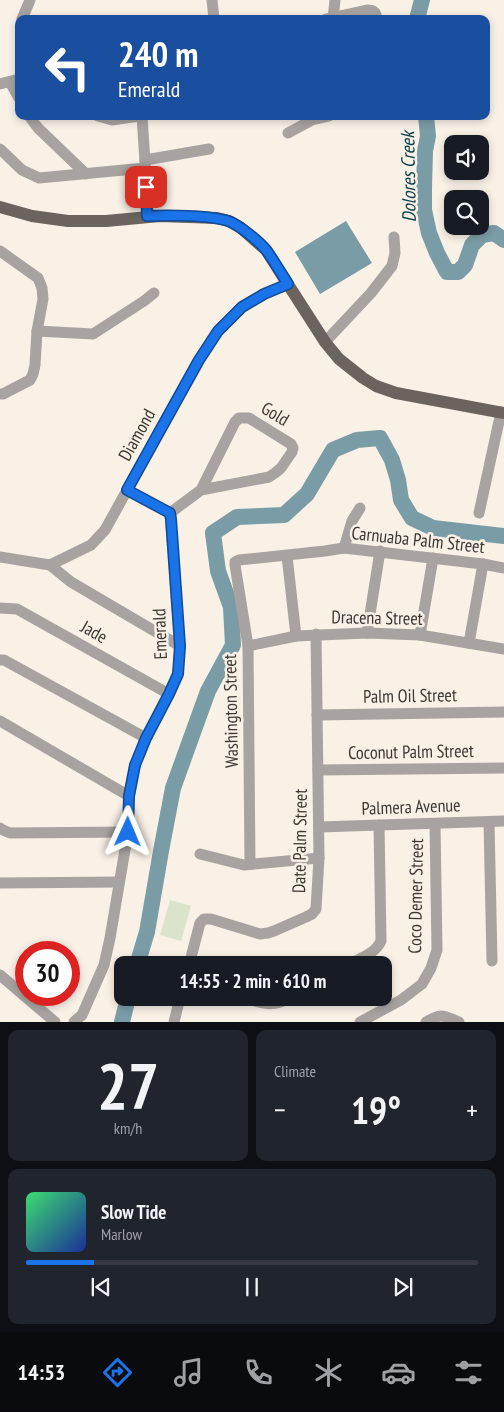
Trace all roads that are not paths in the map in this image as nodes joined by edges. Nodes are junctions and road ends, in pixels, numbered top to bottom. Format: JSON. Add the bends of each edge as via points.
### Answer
{"nodes":[{"id":1,"x":30,"y":0,"type":"edge"},
{"id":2,"x":212,"y":0,"type":"edge"},
{"id":3,"x":335,"y":0,"type":"edge"},
{"id":4,"x":24,"y":15,"type":"edge"},
{"id":5,"x":214,"y":15,"type":"edge"},
{"id":6,"x":332,"y":15,"type":"edge"},
{"id":7,"x":345,"y":15,"type":"edge"},
{"id":8,"x":376,"y":15,"type":"edge"},
{"id":9,"x":32,"y":120,"type":"edge"},
{"id":10,"x":140,"y":120,"type":"edge"},
{"id":11,"x":308,"y":120,"type":"edge"},
{"id":12,"x":288,"y":134,"type":"dead end"},
{"id":13,"x":209,"y":149,"type":"dead end"},
{"id":14,"x":0,"y":150,"type":"edge"},
{"id":15,"x":145,"y":164,"type":"junction"},
{"id":16,"x":86,"y":174,"type":"junction"},
{"id":17,"x":0,"y":207,"type":"edge"},
{"id":18,"x":147,"y":216,"type":"junction"},
{"id":19,"x":394,"y":237,"type":"dead end"},
{"id":20,"x":0,"y":251,"type":"edge"},
{"id":21,"x":288,"y":284,"type":"junction"},
{"id":22,"x":154,"y":293,"type":"dead end"},
{"id":23,"x":37,"y":331,"type":"junction"},
{"id":24,"x":325,"y":342,"type":"junction"},
{"id":25,"x":0,"y":394,"type":"edge"},
{"id":26,"x":502,"y":413,"type":"edge"},
{"id":27,"x":127,"y":490,"type":"junction"},
{"id":28,"x":201,"y":490,"type":"junction"},
{"id":29,"x":360,"y":508,"type":"dead end"},
{"id":30,"x":170,"y":513,"type":"junction"},
{"id":31,"x":479,"y":513,"type":"dead end"},
{"id":32,"x":344,"y":548,"type":"junction"},
{"id":33,"x":380,"y":551,"type":"junction"},
{"id":34,"x":287,"y":556,"type":"junction"},
{"id":35,"x":0,"y":557,"type":"edge"},
{"id":36,"x":433,"y":558,"type":"junction"},
{"id":37,"x":239,"y":560,"type":"joint"},
{"id":38,"x":50,"y":564,"type":"junction"},
{"id":39,"x":483,"y":564,"type":"junction"},
{"id":40,"x":504,"y":568,"type":"edge"},
{"id":41,"x":0,"y":608,"type":"edge"},
{"id":42,"x":367,"y":633,"type":"junction"},
{"id":43,"x":316,"y":634,"type":"junction"},
{"id":44,"x":420,"y":635,"type":"junction"},
{"id":45,"x":296,"y":636,"type":"junction"},
{"id":46,"x":469,"y":643,"type":"junction"},
{"id":47,"x":180,"y":646,"type":"junction"},
{"id":48,"x":248,"y":646,"type":"junction"},
{"id":49,"x":504,"y":649,"type":"edge"},
{"id":50,"x":0,"y":660,"type":"edge"},
{"id":51,"x":169,"y":694,"type":"junction"},
{"id":52,"x":504,"y":712,"type":"edge"},
{"id":53,"x":317,"y":715,"type":"junction"},
{"id":54,"x":0,"y":721,"type":"edge"},
{"id":55,"x":146,"y":738,"type":"junction"},
{"id":56,"x":504,"y":768,"type":"edge"},
{"id":57,"x":318,"y":770,"type":"junction"},
{"id":58,"x":129,"y":796,"type":"junction"},
{"id":59,"x":489,"y":822,"type":"junction"},
{"id":60,"x":504,"y":822,"type":"edge"},
{"id":61,"x":435,"y":824,"type":"junction"},
{"id":62,"x":379,"y":825,"type":"junction"},
{"id":63,"x":319,"y":827,"type":"junction"},
{"id":64,"x":0,"y":828,"type":"edge"},
{"id":65,"x":128,"y":832,"type":"junction"},
{"id":66,"x":200,"y":854,"type":"dead end"},
{"id":67,"x":320,"y":858,"type":"junction"},
{"id":68,"x":250,"y":864,"type":"junction"},
{"id":69,"x":119,"y":882,"type":"junction"},
{"id":70,"x":0,"y":883,"type":"edge"},
{"id":71,"x":191,"y":956,"type":"edge"},
{"id":72,"x":365,"y":956,"type":"edge"},
{"id":73,"x":492,"y":961,"type":"dead end"},
{"id":74,"x":0,"y":975,"type":"edge"},
{"id":75,"x":178,"y":1006,"type":"edge"},
{"id":76,"x":363,"y":1021,"type":"edge"},
{"id":77,"x":55,"y":1022,"type":"edge"},
{"id":78,"x":74,"y":1022,"type":"edge"},
{"id":79,"x":174,"y":1022,"type":"edge"},
{"id":80,"x":426,"y":1022,"type":"edge"},
{"id":81,"x":459,"y":1022,"type":"edge"}],
"edges":[{"from":1,"to":4,"type":"street"},
{"from":2,"to":5,"type":"street"},
{"from":3,"to":6,"type":"street"},
{"from":7,"to":8,"type":"street","via":[[368,10],[373,10]]},
{"from":9,"to":16,"type":"street"},
{"from":10,"to":15,"type":"street"},
{"from":11,"to":12,"type":"street"},
{"from":13,"to":15,"type":"street"},
{"from":14,"to":16,"type":"street","via":[[22,170],[39,178]]},
{"from":15,"to":16,"type":"street"},
{"from":15,"to":18,"type":"street"},
{"from":17,"to":18,"type":"main road","via":[[68,221]]},
{"from":18,"to":21,"type":"main road","via":[[229,221],[266,250]]},
{"from":19,"to":24,"type":"street","via":[[396,253],[392,266]]},
{"from":20,"to":23,"type":"street","via":[[38,278],[43,299]]},
{"from":21,"to":24,"type":"main road"},
{"from":21,"to":27,"type":"street","name":"Diamond","via":[[242,307],[218,331]]},
{"from":22,"to":23,"type":"street","via":[[93,334]]},
{"from":23,"to":25,"type":"street","via":[[35,366],[30,380]]},
{"from":24,"to":26,"type":"main road","via":[[339,359],[376,386],[396,393]]},
{"from":26,"to":31,"type":"street"},
{"from":27,"to":30,"type":"street"},
{"from":27,"to":38,"type":"street","name":"Diamond","via":[[104,530],[91,544]]},
{"from":28,"to":28,"type":"street","name":"Gold","via":[[239,418],[249,418],[292,448],[281,468],[269,477]]},
{"from":28,"to":30,"type":"street","name":"Gold"},
{"from":29,"to":32,"type":"street","via":[[352,521]]},
{"from":30,"to":47,"type":"street","name":"Emerald"},
{"from":32,"to":33,"type":"street","name":"Carnuaba Palm Street"},
{"from":32,"to":34,"type":"street","name":"Carnuaba Palm Street"},
{"from":33,"to":36,"type":"street","name":"Carnuaba Palm Street"},
{"from":33,"to":42,"type":"street"},
{"from":34,"to":37,"type":"street","name":"Carnuaba Palm Street"},
{"from":34,"to":45,"type":"street"},
{"from":35,"to":38,"type":"street"},
{"from":36,"to":39,"type":"street","name":"Carnuaba Palm Street"},
{"from":36,"to":44,"type":"street"},
{"from":37,"to":48,"type":"street","name":"Washington Street","via":[[235,565]]},
{"from":38,"to":47,"type":"street","via":[[71,582]]},
{"from":39,"to":40,"type":"street","name":"Carnuaba Palm Street"},
{"from":39,"to":46,"type":"street"},
{"from":41,"to":51,"type":"street","name":"Jade","via":[[17,609]]},
{"from":42,"to":43,"type":"street","name":"Dracena Street"},
{"from":42,"to":44,"type":"street","name":"Dracena Street"},
{"from":43,"to":45,"type":"street","name":"Dracena Street"},
{"from":43,"to":53,"type":"street","name":"Date Palm Street"},
{"from":44,"to":46,"type":"street","name":"Dracena Street"},
{"from":45,"to":48,"type":"street","name":"Dracena Street"},
{"from":46,"to":49,"type":"street","name":"Dracena Street"},
{"from":47,"to":51,"type":"street","name":"Emerald","via":[[178,674]]},
{"from":48,"to":68,"type":"street","name":"Washington Street"},
{"from":50,"to":55,"type":"street"},
{"from":51,"to":55,"type":"street","name":"Emerald"},
{"from":52,"to":53,"type":"street","name":"Palm Oil Street"},
{"from":53,"to":57,"type":"street","name":"Date Palm Street"},
{"from":54,"to":58,"type":"street"},
{"from":55,"to":58,"type":"street","name":"Emerald","via":[[135,765]]},
{"from":56,"to":57,"type":"street","name":"Coconut Palm Street"},
{"from":57,"to":63,"type":"street","name":"Date Palm Street"},
{"from":58,"to":65,"type":"street","name":"Emerald"},
{"from":59,"to":60,"type":"street","name":"Palmera Avenue"},
{"from":59,"to":61,"type":"street","name":"Palmera Avenue"},
{"from":59,"to":73,"type":"street"},
{"from":61,"to":62,"type":"street","name":"Palmera Avenue"},
{"from":61,"to":76,"type":"street","name":"Coco Demer Street","via":[[437,950],[431,968],[422,984]]},
{"from":62,"to":63,"type":"street","name":"Palmera Avenue"},
{"from":62,"to":72,"type":"street","via":[[380,941],[378,947]]},
{"from":63,"to":67,"type":"street","name":"Date Palm Street"},
{"from":64,"to":65,"type":"street","via":[[10,833]]},
{"from":65,"to":69,"type":"street","name":"Emerald"},
{"from":66,"to":68,"type":"street"},
{"from":67,"to":68,"type":"street"},
{"from":67,"to":71,"type":"street","name":"Date Palm Street","via":[[316,909],[312,914],[268,934],[204,919]]},
{"from":69,"to":70,"type":"street"},
{"from":69,"to":78,"type":"street","name":"Emerald","via":[[104,965],[82,1016]]},
{"from":74,"to":77,"type":"street"},
{"from":75,"to":79,"type":"street"},
{"from":80,"to":81,"type":"street","via":[[439,1015]]}]}
